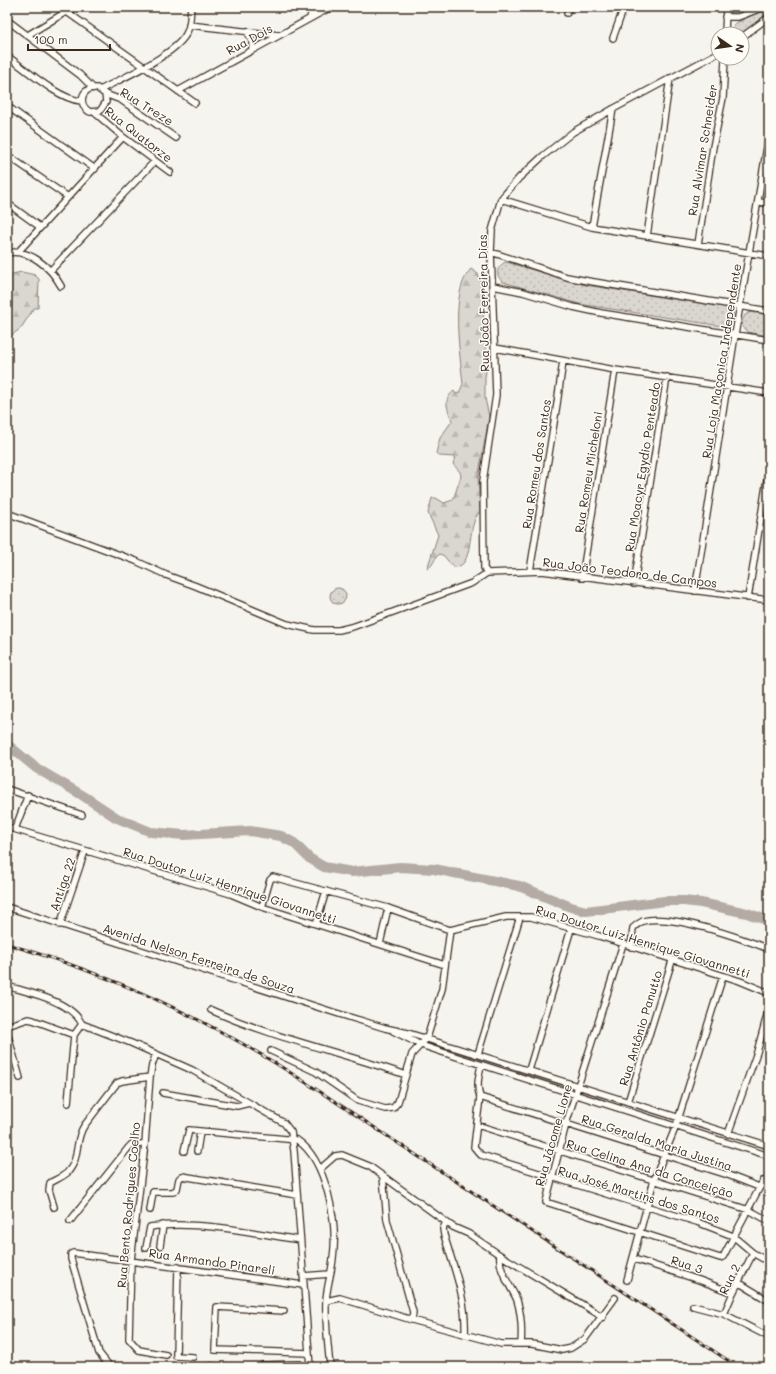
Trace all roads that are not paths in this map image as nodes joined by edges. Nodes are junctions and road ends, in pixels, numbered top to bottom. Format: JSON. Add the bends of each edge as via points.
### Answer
{"nodes":[{"id":1,"x":74,"y":7,"type":"edge"},
{"id":2,"x":191,"y":7,"type":"edge"},
{"id":3,"x":313,"y":7,"type":"edge"},
{"id":4,"x":330,"y":7,"type":"edge"},
{"id":5,"x":624,"y":7,"type":"edge"},
{"id":6,"x":726,"y":7,"type":"edge"},
{"id":7,"x":764,"y":7,"type":"edge"},
{"id":8,"x":67,"y":12,"type":"junction"},
{"id":9,"x":725,"y":17,"type":"junction"},
{"id":10,"x":769,"y":17,"type":"edge"},
{"id":11,"x":310,"y":18,"type":"junction"},
{"id":12,"x":7,"y":20,"type":"edge"},
{"id":13,"x":189,"y":25,"type":"junction"},
{"id":14,"x":725,"y":26,"type":"edge"},
{"id":15,"x":247,"y":31,"type":"junction"},
{"id":16,"x":750,"y":31,"type":"edge"},
{"id":17,"x":28,"y":35,"type":"junction"},
{"id":18,"x":279,"y":35,"type":"junction"},
{"id":19,"x":613,"y":38,"type":"dead end"},
{"id":20,"x":252,"y":49,"type":"junction"},
{"id":21,"x":7,"y":56,"type":"edge"},
{"id":22,"x":710,"y":57,"type":"edge"},
{"id":23,"x":725,"y":66,"type":"edge"},
{"id":24,"x":142,"y":67,"type":"junction"},
{"id":25,"x":670,"y":78,"type":"junction"},
{"id":26,"x":93,"y":88,"type":"junction"},
{"id":27,"x":100,"y":90,"type":"junction"},
{"id":28,"x":178,"y":91,"type":"junction"},
{"id":29,"x":105,"y":94,"type":"junction"},
{"id":30,"x":81,"y":101,"type":"junction"},
{"id":31,"x":195,"y":103,"type":"dead end"},
{"id":32,"x":7,"y":106,"type":"edge"},
{"id":33,"x":613,"y":109,"type":"junction"},
{"id":34,"x":94,"y":112,"type":"junction"},
{"id":35,"x":769,"y":135,"type":"edge"},
{"id":36,"x":123,"y":137,"type":"junction"},
{"id":37,"x":176,"y":138,"type":"dead end"},
{"id":38,"x":7,"y":155,"type":"edge"},
{"id":39,"x":154,"y":162,"type":"junction"},
{"id":40,"x":95,"y":169,"type":"junction"},
{"id":41,"x":170,"y":172,"type":"dead end"},
{"id":42,"x":68,"y":197,"type":"junction"},
{"id":43,"x":501,"y":199,"type":"junction"},
{"id":44,"x":758,"y":202,"type":"junction"},
{"id":45,"x":7,"y":203,"type":"edge"},
{"id":46,"x":769,"y":203,"type":"edge"},
{"id":47,"x":40,"y":227,"type":"junction"},
{"id":48,"x":592,"y":227,"type":"junction"},
{"id":49,"x":647,"y":236,"type":"junction"},
{"id":50,"x":698,"y":244,"type":"junction"},
{"id":51,"x":7,"y":252,"type":"edge"},
{"id":52,"x":18,"y":252,"type":"junction"},
{"id":53,"x":491,"y":252,"type":"junction"},
{"id":54,"x":749,"y":253,"type":"junction"},
{"id":55,"x":769,"y":256,"type":"edge"},
{"id":56,"x":51,"y":270,"type":"junction"},
{"id":57,"x":60,"y":286,"type":"dead end"},
{"id":58,"x":493,"y":286,"type":"junction"},
{"id":59,"x":740,"y":307,"type":"junction"},
{"id":60,"x":769,"y":311,"type":"edge"},
{"id":61,"x":735,"y":335,"type":"junction"},
{"id":62,"x":769,"y":340,"type":"edge"},
{"id":63,"x":495,"y":348,"type":"junction"},
{"id":64,"x":563,"y":361,"type":"junction"},
{"id":65,"x":615,"y":370,"type":"junction"},
{"id":66,"x":667,"y":377,"type":"junction"},
{"id":67,"x":728,"y":387,"type":"junction"},
{"id":68,"x":769,"y":393,"type":"edge"},
{"id":69,"x":769,"y":467,"type":"edge"},
{"id":70,"x":7,"y":513,"type":"edge"},
{"id":71,"x":530,"y":570,"type":"junction"},
{"id":72,"x":487,"y":573,"type":"junction"},
{"id":73,"x":582,"y":578,"type":"junction"},
{"id":74,"x":634,"y":584,"type":"junction"},
{"id":75,"x":695,"y":591,"type":"junction"},
{"id":76,"x":748,"y":598,"type":"junction"},
{"id":77,"x":769,"y":600,"type":"edge"},
{"id":78,"x":7,"y":789,"type":"edge"},
{"id":79,"x":28,"y":795,"type":"junction"},
{"id":80,"x":82,"y":815,"type":"dead end"},
{"id":81,"x":7,"y":827,"type":"edge"},
{"id":82,"x":15,"y":829,"type":"junction"},
{"id":83,"x":85,"y":851,"type":"junction"},
{"id":84,"x":326,"y":891,"type":"junction"},
{"id":85,"x":7,"y":907,"type":"edge"},
{"id":86,"x":262,"y":907,"type":"junction"},
{"id":87,"x":388,"y":908,"type":"junction"},
{"id":88,"x":520,"y":917,"type":"junction"},
{"id":89,"x":316,"y":924,"type":"junction"},
{"id":90,"x":60,"y":925,"type":"junction"},
{"id":91,"x":571,"y":929,"type":"junction"},
{"id":92,"x":450,"y":930,"type":"junction"},
{"id":93,"x":380,"y":944,"type":"junction"},
{"id":94,"x":623,"y":944,"type":"junction"},
{"id":95,"x":631,"y":947,"type":"junction"},
{"id":96,"x":769,"y":949,"type":"edge"},
{"id":97,"x":672,"y":961,"type":"junction"},
{"id":98,"x":445,"y":965,"type":"junction"},
{"id":99,"x":723,"y":976,"type":"junction"},
{"id":100,"x":7,"y":986,"type":"edge"},
{"id":101,"x":769,"y":993,"type":"edge"},
{"id":102,"x":769,"y":1008,"type":"edge"},
{"id":103,"x":211,"y":1010,"type":"dead end"},
{"id":104,"x":82,"y":1024,"type":"junction"},
{"id":105,"x":7,"y":1026,"type":"edge"},
{"id":106,"x":385,"y":1028,"type":"junction"},
{"id":107,"x":7,"y":1032,"type":"edge"},
{"id":108,"x":74,"y":1035,"type":"junction"},
{"id":109,"x":427,"y":1038,"type":"junction"},
{"id":110,"x":421,"y":1045,"type":"junction"},
{"id":111,"x":271,"y":1051,"type":"dead end"},
{"id":112,"x":156,"y":1054,"type":"junction"},
{"id":113,"x":478,"y":1054,"type":"junction"},
{"id":114,"x":482,"y":1065,"type":"junction"},
{"id":115,"x":529,"y":1070,"type":"junction"},
{"id":116,"x":406,"y":1075,"type":"junction"},
{"id":117,"x":150,"y":1077,"type":"junction"},
{"id":118,"x":20,"y":1078,"type":"dead end"},
{"id":119,"x":578,"y":1087,"type":"junction"},
{"id":120,"x":163,"y":1093,"type":"dead end"},
{"id":121,"x":576,"y":1094,"type":"junction"},
{"id":122,"x":480,"y":1097,"type":"junction"},
{"id":123,"x":628,"y":1102,"type":"junction"},
{"id":124,"x":68,"y":1103,"type":"dead end"},
{"id":125,"x":249,"y":1103,"type":"junction"},
{"id":126,"x":678,"y":1118,"type":"junction"},
{"id":127,"x":566,"y":1124,"type":"junction"},
{"id":128,"x":477,"y":1125,"type":"junction"},
{"id":129,"x":676,"y":1126,"type":"junction"},
{"id":130,"x":200,"y":1132,"type":"junction"},
{"id":131,"x":728,"y":1134,"type":"junction"},
{"id":132,"x":292,"y":1140,"type":"junction"},
{"id":133,"x":145,"y":1144,"type":"junction"},
{"id":134,"x":769,"y":1146,"type":"edge"},
{"id":135,"x":184,"y":1151,"type":"dead end"},
{"id":136,"x":197,"y":1151,"type":"dead end"},
{"id":137,"x":558,"y":1151,"type":"junction"},
{"id":138,"x":664,"y":1154,"type":"junction"},
{"id":139,"x":769,"y":1156,"type":"edge"},
{"id":140,"x":320,"y":1169,"type":"junction"},
{"id":141,"x":383,"y":1177,"type":"junction"},
{"id":142,"x":551,"y":1178,"type":"junction"},
{"id":143,"x":654,"y":1180,"type":"junction"},
{"id":144,"x":769,"y":1184,"type":"edge"},
{"id":145,"x":759,"y":1188,"type":"junction"},
{"id":146,"x":296,"y":1195,"type":"junction"},
{"id":147,"x":54,"y":1207,"type":"dead end"},
{"id":148,"x":646,"y":1207,"type":"junction"},
{"id":149,"x":150,"y":1210,"type":"dead end"},
{"id":150,"x":749,"y":1210,"type":"junction"},
{"id":151,"x":70,"y":1221,"type":"dead end"},
{"id":152,"x":446,"y":1222,"type":"junction"},
{"id":153,"x":769,"y":1222,"type":"edge"},
{"id":154,"x":163,"y":1225,"type":"junction"},
{"id":155,"x":641,"y":1232,"type":"junction"},
{"id":156,"x":733,"y":1236,"type":"junction"},
{"id":157,"x":300,"y":1240,"type":"junction"},
{"id":158,"x":160,"y":1246,"type":"dead end"},
{"id":159,"x":146,"y":1248,"type":"dead end"},
{"id":160,"x":754,"y":1254,"type":"junction"},
{"id":161,"x":500,"y":1256,"type":"junction"},
{"id":162,"x":720,"y":1258,"type":"joint"},
{"id":163,"x":634,"y":1259,"type":"junction"},
{"id":164,"x":131,"y":1260,"type":"junction"},
{"id":165,"x":769,"y":1262,"type":"edge"},
{"id":166,"x":178,"y":1267,"type":"junction"},
{"id":167,"x":330,"y":1274,"type":"junction"},
{"id":168,"x":303,"y":1276,"type":"junction"},
{"id":169,"x":627,"y":1280,"type":"dead end"},
{"id":170,"x":738,"y":1282,"type":"junction"},
{"id":171,"x":304,"y":1285,"type":"junction"},
{"id":172,"x":733,"y":1293,"type":"junction"},
{"id":173,"x":615,"y":1298,"type":"dead end"},
{"id":174,"x":326,"y":1301,"type":"junction"},
{"id":175,"x":769,"y":1301,"type":"edge"},
{"id":176,"x":693,"y":1306,"type":"dead end"},
{"id":177,"x":284,"y":1312,"type":"dead end"},
{"id":178,"x":724,"y":1314,"type":"junction"},
{"id":179,"x":602,"y":1317,"type":"junction"},
{"id":180,"x":412,"y":1320,"type":"junction"},
{"id":181,"x":465,"y":1335,"type":"junction"},
{"id":182,"x":769,"y":1337,"type":"edge"},
{"id":183,"x":521,"y":1344,"type":"junction"},
{"id":184,"x":308,"y":1353,"type":"junction"},
{"id":185,"x":166,"y":1355,"type":"dead end"},
{"id":186,"x":193,"y":1357,"type":"dead end"},
{"id":187,"x":110,"y":1367,"type":"edge"},
{"id":188,"x":260,"y":1367,"type":"edge"},
{"id":189,"x":299,"y":1367,"type":"edge"},
{"id":190,"x":310,"y":1367,"type":"edge"},
{"id":191,"x":330,"y":1367,"type":"edge"}],
"edges":[{"from":1,"to":8,"type":"street"},
{"from":2,"to":13,"type":"street"},
{"from":3,"to":11,"type":"street"},
{"from":4,"to":11,"type":"street","name":"Rua Dois"},
{"from":5,"to":19,"type":"street"},
{"from":6,"to":9,"type":"street"},
{"from":7,"to":9,"type":"street","via":[[738,18]]},
{"from":8,"to":17,"type":"street"},
{"from":8,"to":24,"type":"street"},
{"from":9,"to":14,"type":"street"},
{"from":10,"to":16,"type":"street"},
{"from":11,"to":18,"type":"street","name":"Rua Dois"},
{"from":12,"to":17,"type":"street","name":"Rua Treze"},
{"from":13,"to":15,"type":"street"},
{"from":13,"to":24,"type":"street","via":[[187,33],[177,45]]},
{"from":15,"to":18,"type":"street"},
{"from":15,"to":20,"type":"street","via":[[252,41]]},
{"from":17,"to":26,"type":"street","name":"Rua Treze"},
{"from":18,"to":20,"type":"street","name":"Rua Dois"},
{"from":20,"to":28,"type":"street","name":"Rua Dois"},
{"from":21,"to":30,"type":"street","via":[[69,99]]},
{"from":22,"to":25,"type":"street","name":"Rua João Ferreira Dias"},
{"from":23,"to":50,"type":"street","name":"Rua Alvimar Schneider","via":[[723,98]]},
{"from":24,"to":27,"type":"street"},
{"from":24,"to":28,"type":"street"},
{"from":25,"to":33,"type":"street","name":"Rua João Ferreira Dias"},
{"from":25,"to":49,"type":"street"},
{"from":26,"to":27,"type":"street","name":"Rua Treze"},
{"from":26,"to":30,"type":"street","via":[[84,92]]},
{"from":27,"to":29,"type":"street","name":"Rua Treze"},
{"from":28,"to":31,"type":"street"},
{"from":29,"to":34,"type":"street","name":"Rua Treze","via":[[104,107]]},
{"from":29,"to":37,"type":"street","name":"Rua Treze","via":[[121,100]]},
{"from":30,"to":34,"type":"street","via":[[86,110]]},
{"from":32,"to":40,"type":"street"},
{"from":33,"to":43,"type":"street","name":"Rua João Ferreira Dias","via":[[558,143],[519,178]]},
{"from":33,"to":48,"type":"street"},
{"from":34,"to":36,"type":"street","name":"Rua Quatorze"},
{"from":35,"to":44,"type":"street","name":"Rua Loja Maçonica Independente"},
{"from":36,"to":39,"type":"street","name":"Rua Quatorze"},
{"from":36,"to":40,"type":"street"},
{"from":38,"to":42,"type":"street"},
{"from":39,"to":41,"type":"street","name":"Rua Quatorze"},
{"from":39,"to":56,"type":"street"},
{"from":40,"to":42,"type":"street"},
{"from":42,"to":47,"type":"street"},
{"from":43,"to":48,"type":"street"},
{"from":43,"to":53,"type":"street","name":"Rua João Ferreira Dias","via":[[492,231]]},
{"from":44,"to":46,"type":"street"},
{"from":44,"to":54,"type":"street","name":"Rua Loja Maçonica Independente"},
{"from":45,"to":47,"type":"street"},
{"from":47,"to":52,"type":"street"},
{"from":48,"to":49,"type":"street"},
{"from":49,"to":50,"type":"street"},
{"from":50,"to":54,"type":"street"},
{"from":51,"to":52,"type":"street"},
{"from":52,"to":56,"type":"street"},
{"from":53,"to":58,"type":"street","name":"Rua João Ferreira Dias"},
{"from":53,"to":59,"type":"street","via":[[567,276]]},
{"from":54,"to":55,"type":"street"},
{"from":54,"to":59,"type":"street","name":"Rua Loja Maçonica Independente"},
{"from":56,"to":57,"type":"street"},
{"from":58,"to":61,"type":"street","via":[[601,313]]},
{"from":58,"to":63,"type":"street","name":"Rua João Ferreira Dias"},
{"from":59,"to":60,"type":"street"},
{"from":59,"to":61,"type":"street","name":"Rua Loja Maçonica Independente"},
{"from":61,"to":62,"type":"street"},
{"from":61,"to":67,"type":"street","name":"Rua Loja Maçonica Independente"},
{"from":63,"to":64,"type":"street"},
{"from":63,"to":72,"type":"street","name":"Rua João Ferreira Dias","via":[[495,405],[482,500],[484,568]]},
{"from":64,"to":65,"type":"street"},
{"from":64,"to":71,"type":"street","name":"Rua Romeu dos Santos"},
{"from":65,"to":66,"type":"street"},
{"from":65,"to":73,"type":"street","name":"Rua Romeu Micheloni"},
{"from":66,"to":67,"type":"street"},
{"from":66,"to":74,"type":"street","name":"Rua Moacyr Egydio Penteado"},
{"from":67,"to":68,"type":"street"},
{"from":67,"to":75,"type":"street","name":"Rua Loja Maçonica Independente"},
{"from":69,"to":76,"type":"street"},
{"from":70,"to":72,"type":"street","via":[[136,561],[287,624],[314,630],[339,630],[355,626],[472,583]]},
{"from":71,"to":72,"type":"street","name":"Rua João Teodoro de Campos"},
{"from":71,"to":73,"type":"street","name":"Rua João Teodoro de Campos"},
{"from":73,"to":74,"type":"street","name":"Rua João Teodoro de Campos"},
{"from":74,"to":75,"type":"street","name":"Rua João Teodoro de Campos"},
{"from":75,"to":76,"type":"street","name":"Rua João Teodoro de Campos"},
{"from":76,"to":77,"type":"street","name":"Rua João Teodoro de Campos"},
{"from":78,"to":79,"type":"street"},
{"from":79,"to":80,"type":"street"},
{"from":79,"to":82,"type":"street"},
{"from":81,"to":82,"type":"street","name":"Rua Doutor Luiz Henrique Giovannetti"},
{"from":82,"to":83,"type":"street","name":"Rua Doutor Luiz Henrique Giovannetti"},
{"from":83,"to":86,"type":"street","name":"Rua Doutor Luiz Henrique Giovannetti","via":[[230,894]]},
{"from":83,"to":90,"type":"street","name":"Antiga 22"},
{"from":84,"to":86,"type":"street","name":"Rua Doutor Luiz Henrique Giovannetti","via":[[273,877]]},
{"from":84,"to":87,"type":"street","name":"Rua Doutor Luiz Henrique Giovannetti"},
{"from":84,"to":89,"type":"street"},
{"from":85,"to":90,"type":"street","name":"Avenida Nelson Ferreira de Souza"},
{"from":86,"to":89,"type":"street","name":"Rua Doutor Luiz Henrique Giovannetti"},
{"from":87,"to":92,"type":"street","name":"Rua Doutor Luiz Henrique Giovannetti"},
{"from":87,"to":93,"type":"street"},
{"from":88,"to":91,"type":"street","name":"Rua Doutor Luiz Henrique Giovannetti","via":[[531,917]]},
{"from":88,"to":92,"type":"street","name":"Rua Doutor Luiz Henrique Giovannetti","via":[[490,920]]},
{"from":88,"to":113,"type":"street"},
{"from":89,"to":93,"type":"street","name":"Rua Doutor Luiz Henrique Giovannetti"},
{"from":90,"to":106,"type":"street","name":"Avenida Nelson Ferreira de Souza"},
{"from":91,"to":94,"type":"street","name":"Rua Doutor Luiz Henrique Giovannetti"},
{"from":91,"to":115,"type":"street"},
{"from":92,"to":98,"type":"street"},
{"from":93,"to":98,"type":"street","name":"Rua Doutor Luiz Henrique Giovannetti"},
{"from":94,"to":95,"type":"street","name":"Rua Doutor Luiz Henrique Giovannetti"},
{"from":94,"to":119,"type":"street","name":"Rua Jácome Lione"},
{"from":95,"to":96,"type":"street","via":[[633,928],[643,921],[667,920],[715,931]]},
{"from":95,"to":97,"type":"street","name":"Rua Doutor Luiz Henrique Giovannetti"},
{"from":97,"to":99,"type":"street","name":"Rua Doutor Luiz Henrique Giovannetti"},
{"from":97,"to":123,"type":"street","name":"Rua Antônio Panutto"},
{"from":98,"to":109,"type":"street","via":[[444,981]]},
{"from":99,"to":101,"type":"street","name":"Rua Doutor Luiz Henrique Giovannetti"},
{"from":99,"to":126,"type":"street"},
{"from":100,"to":104,"type":"street","via":[[66,1006],[78,1016]]},
{"from":102,"to":131,"type":"street","via":[[757,1052]]},
{"from":103,"to":116,"type":"street","via":[[250,1026]]},
{"from":104,"to":108,"type":"street"},
{"from":104,"to":112,"type":"street"},
{"from":105,"to":108,"type":"street","via":[[28,1019]]},
{"from":106,"to":109,"type":"street","name":"Avenida Nelson Ferreira de Souza"},
{"from":106,"to":110,"type":"street","name":"Avenida Nelson Ferreira de Souza"},
{"from":107,"to":118,"type":"street"},
{"from":108,"to":124,"type":"street"},
{"from":109,"to":110,"type":"street"},
{"from":109,"to":113,"type":"street","name":"Avenida Nelson Ferreira de Souza"},
{"from":110,"to":114,"type":"street","name":"Avenida Nelson Ferreira de Souza"},
{"from":110,"to":116,"type":"street","via":[[412,1054]]},
{"from":111,"to":116,"type":"street","via":[[316,1072],[358,1101],[385,1109],[393,1108],[398,1102]]},
{"from":112,"to":117,"type":"street","name":"Rua Bento Rodrigues Coelho"},
{"from":112,"to":125,"type":"street","via":[[192,1070]]},
{"from":113,"to":115,"type":"street","name":"Avenida Nelson Ferreira de Souza"},
{"from":114,"to":121,"type":"street","name":"Avenida Nelson Ferreira de Souza"},
{"from":114,"to":122,"type":"street","via":[[477,1089]]},
{"from":115,"to":119,"type":"street","name":"Avenida Nelson Ferreira de Souza"},
{"from":117,"to":133,"type":"street","name":"Rua Bento Rodrigues Coelho"},
{"from":117,"to":147,"type":"street","via":[[117,1083],[79,1132],[75,1161],[66,1174],[50,1183],[49,1190]]},
{"from":119,"to":121,"type":"street","name":"Rua Jácome Lione"},
{"from":119,"to":123,"type":"street","name":"Avenida Nelson Ferreira de Souza"},
{"from":120,"to":125,"type":"street","via":[[237,1106]]},
{"from":121,"to":127,"type":"street","name":"Rua Jácome Lione"},
{"from":121,"to":129,"type":"street","name":"Avenida Nelson Ferreira de Souza"},
{"from":122,"to":127,"type":"street","name":"Rua Geralda Maria Justina"},
{"from":122,"to":128,"type":"street"},
{"from":123,"to":126,"type":"street","name":"Avenida Nelson Ferreira de Souza"},
{"from":125,"to":132,"type":"street","via":[[284,1123],[289,1128]]},
{"from":126,"to":129,"type":"street"},
{"from":126,"to":131,"type":"street","name":"Avenida Nelson Ferreira de Souza"},
{"from":127,"to":137,"type":"street","name":"Rua Jácome Lione"},
{"from":127,"to":138,"type":"street","name":"Rua Geralda Maria Justina"},
{"from":128,"to":137,"type":"street","name":"Rua Celina Ana da Conceição"},
{"from":128,"to":142,"type":"street","name":"Rua José Martins dos Santos","via":[[474,1147],[481,1155]]},
{"from":129,"to":138,"type":"street"},
{"from":129,"to":139,"type":"street","name":"Avenida Nelson Ferreira de Souza"},
{"from":130,"to":132,"type":"street"},
{"from":130,"to":135,"type":"street","via":[[189,1130]]},
{"from":130,"to":136,"type":"street"},
{"from":131,"to":134,"type":"street","name":"Avenida Nelson Ferreira de Souza"},
{"from":132,"to":140,"type":"street","via":[[297,1140],[310,1150]]},
{"from":132,"to":146,"type":"street"},
{"from":133,"to":151,"type":"street","via":[[132,1144],[129,1147]]},
{"from":133,"to":164,"type":"street","name":"Rua Bento Rodrigues Coelho"},
{"from":137,"to":142,"type":"street","name":"Rua Jácome Lione"},
{"from":137,"to":143,"type":"street","name":"Rua Celina Ana da Conceição"},
{"from":138,"to":143,"type":"street"},
{"from":138,"to":145,"type":"street","name":"Rua Geralda Maria Justina"},
{"from":140,"to":141,"type":"street","via":[[335,1156],[342,1155],[368,1166]]},
{"from":140,"to":167,"type":"street","via":[[333,1212],[335,1229],[334,1258]]},
{"from":141,"to":152,"type":"street"},
{"from":141,"to":180,"type":"street","via":[[387,1220],[413,1312]]},
{"from":142,"to":148,"type":"street","name":"Rua José Martins dos Santos"},
{"from":142,"to":155,"type":"street","name":"Rua Jácome Lione","via":[[547,1203]]},
{"from":143,"to":148,"type":"street"},
{"from":143,"to":150,"type":"street","name":"Rua Celina Ana da Conceição"},
{"from":144,"to":145,"type":"street","name":"Rua 2","via":[[763,1181]]},
{"from":145,"to":150,"type":"street","name":"Rua 2"},
{"from":146,"to":149,"type":"street","via":[[182,1176],[177,1189],[173,1192],[153,1192]]},
{"from":146,"to":157,"type":"street"},
{"from":148,"to":155,"type":"street"},
{"from":148,"to":156,"type":"street","name":"Rua José Martins dos Santos"},
{"from":150,"to":153,"type":"street","name":"Rua Celina Ana da Conceição"},
{"from":150,"to":156,"type":"street","name":"Rua 2"},
{"from":152,"to":161,"type":"street","via":[[469,1234]]},
{"from":152,"to":181,"type":"street","via":[[443,1229],[466,1316]]},
{"from":154,"to":157,"type":"street","via":[[187,1224]]},
{"from":154,"to":158,"type":"street"},
{"from":154,"to":159,"type":"street","via":[[150,1227]]},
{"from":155,"to":162,"type":"street","name":"Rua Jácome Lione"},
{"from":155,"to":163,"type":"street"},
{"from":156,"to":160,"type":"street","name":"Rua José Martins dos Santos"},
{"from":156,"to":162,"type":"street","name":"Rua 2","via":[[723,1257]]},
{"from":157,"to":168,"type":"street"},
{"from":160,"to":165,"type":"street","name":"Rua José Martins dos Santos"},
{"from":160,"to":170,"type":"street","name":"Rua 2"},
{"from":161,"to":179,"type":"street"},
{"from":161,"to":183,"type":"street","via":[[501,1266],[517,1301]]},
{"from":163,"to":169,"type":"street"},
{"from":163,"to":172,"type":"street","name":"Rua 3"},
{"from":164,"to":166,"type":"street","name":"Rua Armando Pinareli"},
{"from":164,"to":185,"type":"street","name":"Rua Bento Rodrigues Coelho","via":[[129,1339],[139,1350]]},
{"from":164,"to":187,"type":"street","name":"Rua Armando Pinareli","via":[[71,1254],[99,1353]]},
{"from":166,"to":171,"type":"street","name":"Rua Armando Pinareli"},
{"from":166,"to":186,"type":"street","via":[[176,1356]]},
{"from":167,"to":168,"type":"street"},
{"from":167,"to":174,"type":"street"},
{"from":168,"to":171,"type":"street"},
{"from":170,"to":172,"type":"street","name":"Rua 2"},
{"from":170,"to":175,"type":"street"},
{"from":171,"to":184,"type":"street"},
{"from":172,"to":178,"type":"street","name":"Rua 2"},
{"from":173,"to":179,"type":"street"},
{"from":174,"to":180,"type":"street","via":[[340,1298]]},
{"from":174,"to":191,"type":"street"},
{"from":176,"to":178,"type":"street"},
{"from":177,"to":184,"type":"street","via":[[217,1307],[215,1350]]},
{"from":178,"to":182,"type":"street"},
{"from":179,"to":183,"type":"street","via":[[585,1339],[572,1348],[553,1349]]},
{"from":180,"to":181,"type":"street"},
{"from":181,"to":183,"type":"street","via":[[501,1344]]},
{"from":184,"to":190,"type":"street"},
{"from":188,"to":189,"type":"street","via":[[299,1364]]}]}
